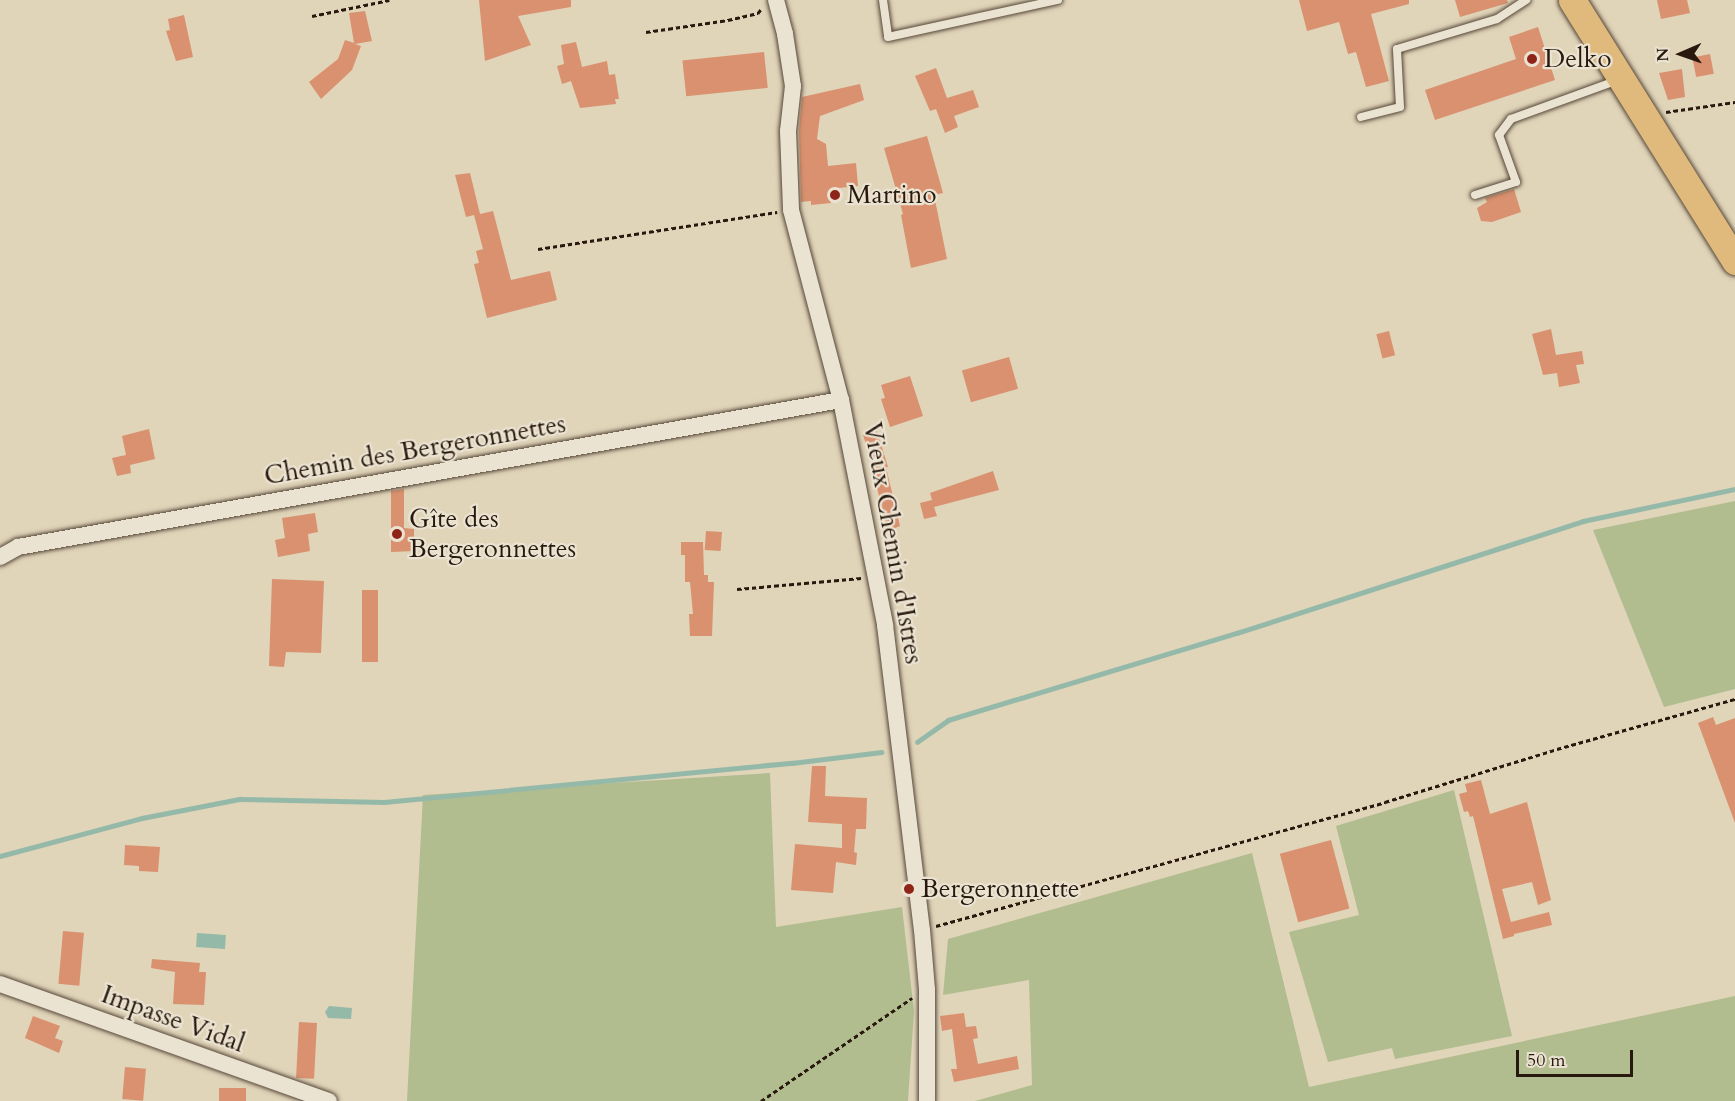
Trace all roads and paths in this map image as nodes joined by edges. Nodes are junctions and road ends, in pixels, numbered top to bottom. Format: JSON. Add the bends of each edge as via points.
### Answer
{"nodes":[{"id":1,"x":389,"y":0,"type":"edge"},
{"id":2,"x":883,"y":0,"type":"edge"},
{"id":3,"x":1058,"y":0,"type":"edge"},
{"id":4,"x":1526,"y":0,"type":"edge"},
{"id":5,"x":1572,"y":0,"type":"edge"},
{"id":6,"x":770,"y":3,"type":"edge"},
{"id":7,"x":312,"y":16,"type":"dead end"},
{"id":8,"x":646,"y":32,"type":"dead end"},
{"id":9,"x":1621,"y":79,"type":"junction"},
{"id":10,"x":1735,"y":102,"type":"edge"},
{"id":11,"x":1644,"y":116,"type":"junction"},
{"id":12,"x":1361,"y":117,"type":"dead end"},
{"id":13,"x":1475,"y":195,"type":"dead end"},
{"id":14,"x":790,"y":210,"type":"junction"},
{"id":15,"x":538,"y":249,"type":"dead end"},
{"id":16,"x":1735,"y":261,"type":"edge"},
{"id":17,"x":841,"y":400,"type":"junction"},
{"id":18,"x":0,"y":557,"type":"edge"},
{"id":19,"x":876,"y":577,"type":"junction"},
{"id":20,"x":737,"y":589,"type":"dead end"},
{"id":21,"x":1735,"y":699,"type":"edge"},
{"id":22,"x":922,"y":930,"type":"junction"},
{"id":23,"x":0,"y":984,"type":"edge"},
{"id":24,"x":927,"y":990,"type":"junction"},
{"id":25,"x":330,"y":1101,"type":"edge"},
{"id":26,"x":761,"y":1101,"type":"edge"},
{"id":27,"x":927,"y":1101,"type":"edge"}],
"edges":[{"from":1,"to":7,"type":"path"},
{"from":2,"to":3,"type":"lane","via":[[888,37]]},
{"from":4,"to":12,"type":"lane","via":[[1497,20],[1397,49],[1400,107]]},
{"from":5,"to":9,"type":"main road"},
{"from":6,"to":8,"type":"path","via":[[758,13]]},
{"from":6,"to":14,"type":"street","name":"Vieux Chemin d'Istres","via":[[785,34],[793,86],[788,131]]},
{"from":9,"to":11,"type":"main road"},
{"from":9,"to":13,"type":"lane","via":[[1511,119],[1499,135],[1516,182]]},
{"from":10,"to":11,"type":"path"},
{"from":11,"to":16,"type":"main road"},
{"from":14,"to":15,"type":"path"},
{"from":14,"to":17,"type":"street","name":"Vieux Chemin d'Istres"},
{"from":17,"to":18,"type":"street","name":"Chemin des Bergeronnettes","via":[[18,547]]},
{"from":17,"to":19,"type":"street","name":"Vieux Chemin d'Istres"},
{"from":19,"to":20,"type":"path"},
{"from":19,"to":22,"type":"street","name":"Vieux Chemin d'Istres"},
{"from":21,"to":22,"type":"path","via":[[1385,802]]},
{"from":22,"to":24,"type":"street","name":"Vieux Chemin d'Istres"},
{"from":23,"to":25,"type":"street","name":"Impasse Vidal"},
{"from":24,"to":26,"type":"path"},
{"from":24,"to":27,"type":"street","name":"Vieux Chemin d'Istres"}]}
